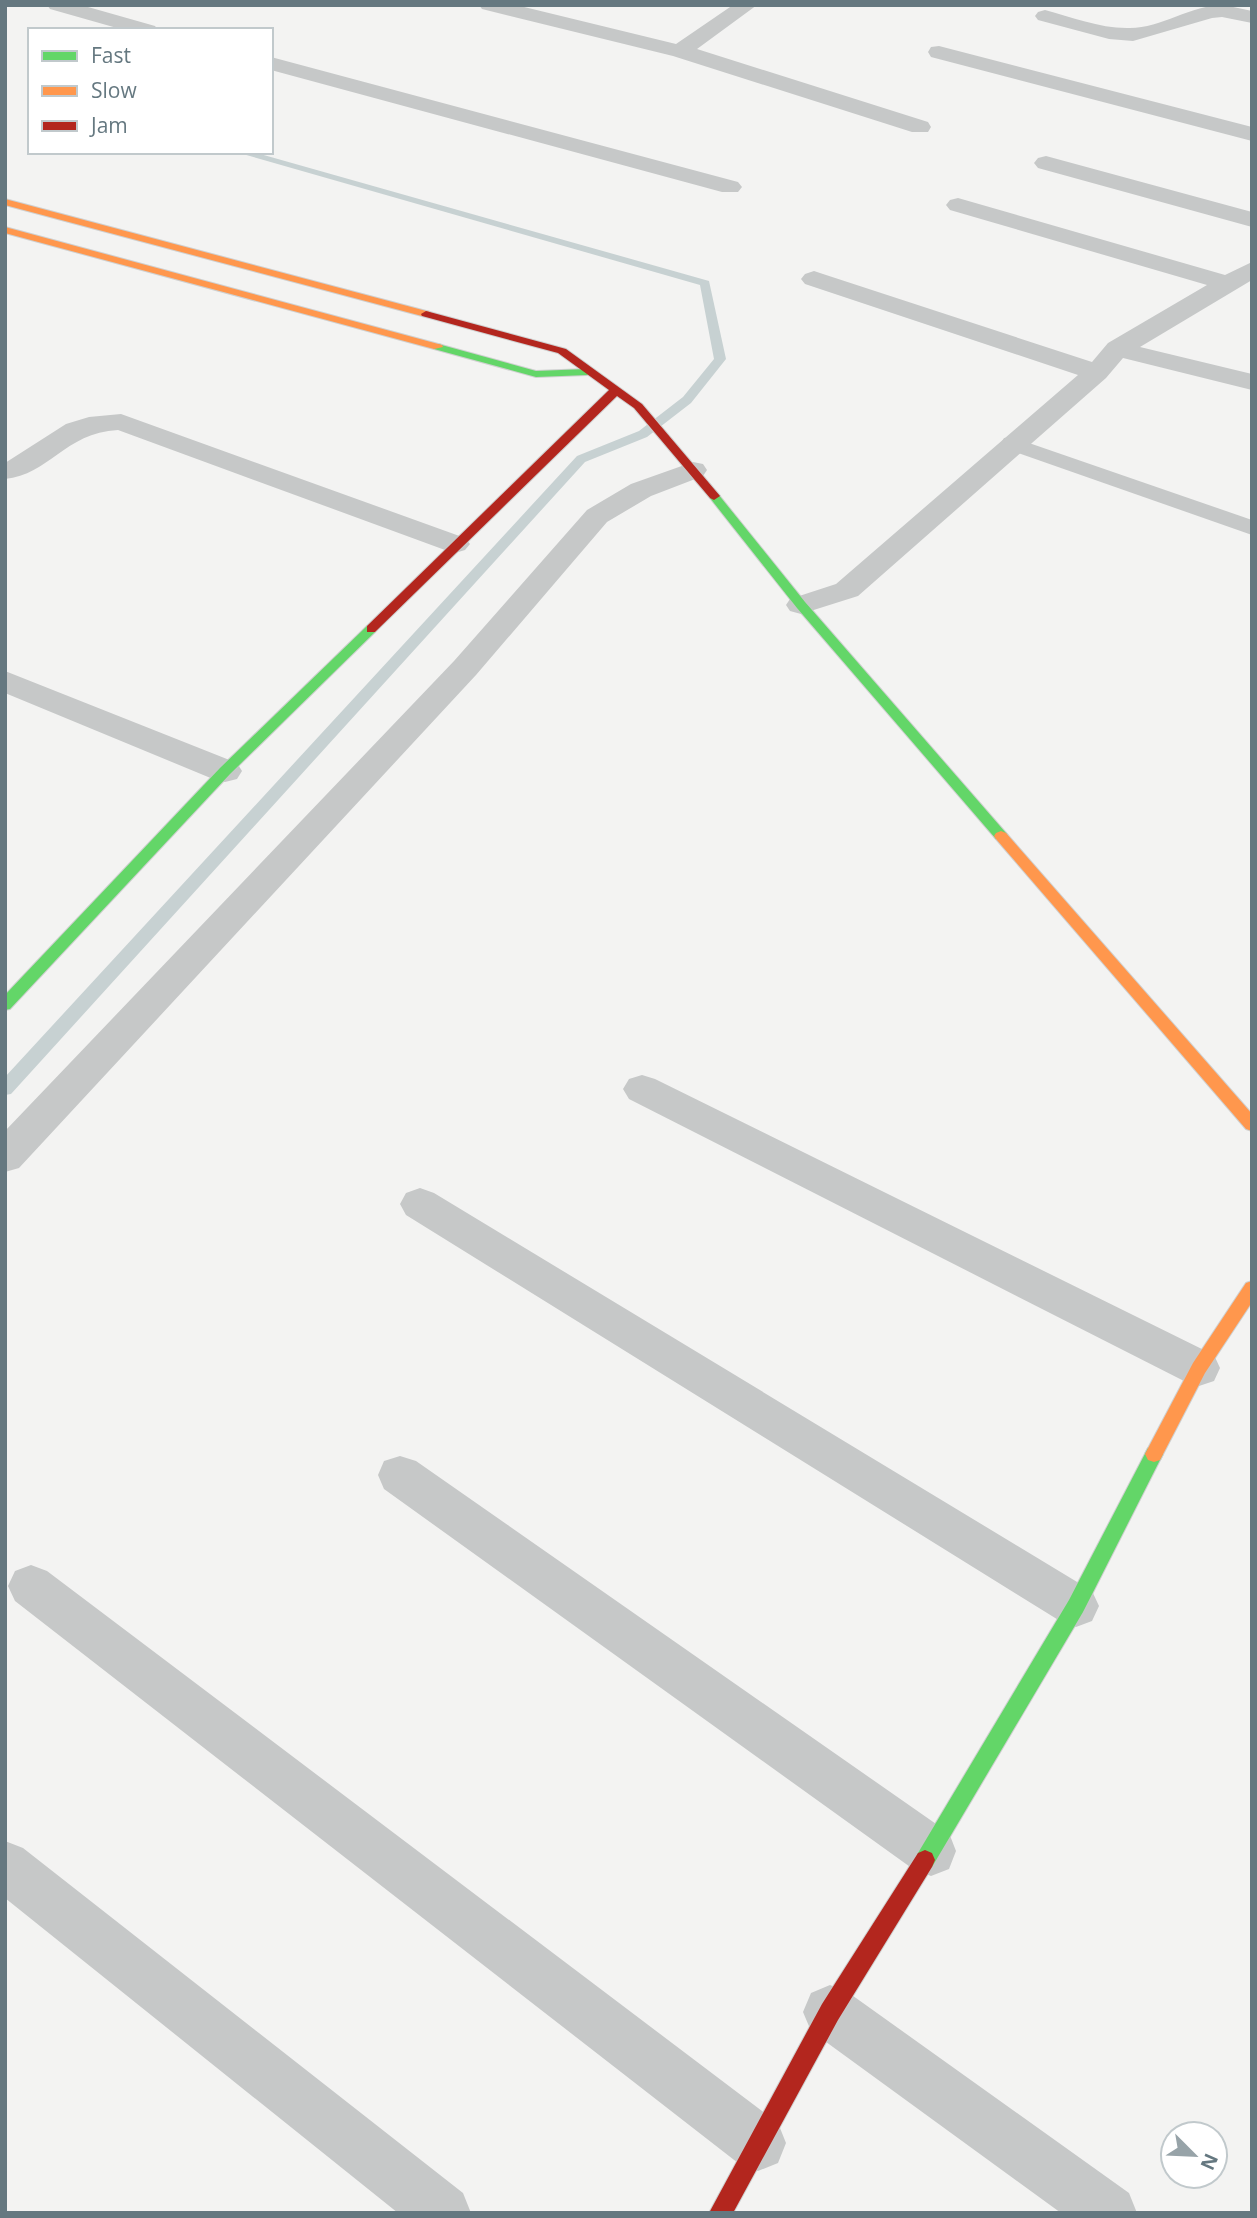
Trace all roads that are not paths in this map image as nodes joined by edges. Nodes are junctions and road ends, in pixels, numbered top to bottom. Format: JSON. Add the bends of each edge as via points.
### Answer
{"nodes":[{"id":1,"x":57,"y":5,"type":"edge"},
{"id":2,"x":489,"y":5,"type":"edge"},
{"id":3,"x":747,"y":5,"type":"edge"},
{"id":4,"x":523,"y":9,"type":"edge"},
{"id":5,"x":1045,"y":16,"type":"dead end"},
{"id":6,"x":1252,"y":16,"type":"edge"},
{"id":7,"x":141,"y":28,"type":"edge"},
{"id":8,"x":680,"y":51,"type":"junction"},
{"id":9,"x":940,"y":52,"type":"dead end"},
{"id":10,"x":273,"y":64,"type":"edge"},
{"id":11,"x":920,"y":127,"type":"dead end"},
{"id":12,"x":1252,"y":134,"type":"edge"},
{"id":13,"x":1045,"y":163,"type":"dead end"},
{"id":14,"x":730,"y":187,"type":"dead end"},
{"id":15,"x":5,"y":202,"type":"edge"},
{"id":16,"x":958,"y":205,"type":"dead end"},
{"id":17,"x":1252,"y":220,"type":"edge"},
{"id":18,"x":5,"y":230,"type":"edge"},
{"id":19,"x":1252,"y":269,"type":"edge"},
{"id":20,"x":814,"y":279,"type":"dead end"},
{"id":21,"x":1227,"y":283,"type":"junction"},
{"id":22,"x":1117,"y":349,"type":"junction"},
{"id":23,"x":587,"y":372,"type":"junction"},
{"id":24,"x":1097,"y":372,"type":"junction"},
{"id":25,"x":1252,"y":382,"type":"edge"},
{"id":26,"x":617,"y":389,"type":"junction"},
{"id":27,"x":1012,"y":443,"type":"junction"},
{"id":28,"x":693,"y":470,"type":"junction"},
{"id":29,"x":5,"y":471,"type":"edge"},
{"id":30,"x":1252,"y":528,"type":"edge"},
{"id":31,"x":455,"y":544,"type":"junction"},
{"id":32,"x":801,"y":605,"type":"junction"},
{"id":33,"x":5,"y":681,"type":"edge"},
{"id":34,"x":225,"y":771,"type":"junction"},
{"id":35,"x":8,"y":998,"type":"edge"},
{"id":36,"x":642,"y":1089,"type":"dead end"},
{"id":37,"x":1252,"y":1125,"type":"edge"},
{"id":38,"x":5,"y":1157,"type":"edge"},
{"id":39,"x":420,"y":1205,"type":"dead end"},
{"id":40,"x":1252,"y":1289,"type":"edge"},
{"id":41,"x":1199,"y":1368,"type":"junction"},
{"id":42,"x":400,"y":1475,"type":"dead end"},
{"id":43,"x":31,"y":1586,"type":"dead end"},
{"id":44,"x":1076,"y":1606,"type":"junction"},
{"id":45,"x":931,"y":1851,"type":"junction"},
{"id":46,"x":5,"y":1866,"type":"edge"},
{"id":47,"x":830,"y":2012,"type":"junction"},
{"id":48,"x":758,"y":2143,"type":"junction"},
{"id":49,"x":443,"y":2213,"type":"edge"},
{"id":50,"x":720,"y":2213,"type":"edge"},
{"id":51,"x":1109,"y":2213,"type":"edge"}],
"edges":[{"from":1,"to":7,"type":"street"},
{"from":2,"to":4,"type":"street"},
{"from":3,"to":8,"type":"street"},
{"from":4,"to":8,"type":"street"},
{"from":5,"to":6,"type":"street","via":[[1133,35],[1210,12]]},
{"from":8,"to":11,"type":"street"},
{"from":9,"to":12,"type":"street"},
{"from":10,"to":14,"type":"street"},
{"from":13,"to":17,"type":"street"},
{"from":15,"to":23,"type":"main road","via":[[562,351]]},
{"from":16,"to":21,"type":"street"},
{"from":18,"to":23,"type":"main road","via":[[536,374]]},
{"from":19,"to":21,"type":"street"},
{"from":20,"to":24,"type":"street"},
{"from":21,"to":22,"type":"street"},
{"from":22,"to":24,"type":"street"},
{"from":22,"to":25,"type":"street"},
{"from":23,"to":26,"type":"main road"},
{"from":24,"to":27,"type":"street"},
{"from":26,"to":28,"type":"main road"},
{"from":26,"to":31,"type":"main road"},
{"from":27,"to":30,"type":"lane"},
{"from":27,"to":32,"type":"street","via":[[847,590]]},
{"from":28,"to":32,"type":"main road"},
{"from":28,"to":38,"type":"street","via":[[641,490],[597,516],[465,668]]},
{"from":29,"to":31,"type":"street","via":[[16,470],[72,429],[102,421],[121,422]]},
{"from":31,"to":34,"type":"main road"},
{"from":32,"to":37,"type":"main road"},
{"from":33,"to":34,"type":"street"},
{"from":34,"to":35,"type":"main road"},
{"from":36,"to":41,"type":"street"},
{"from":39,"to":44,"type":"street"},
{"from":40,"to":41,"type":"main road"},
{"from":41,"to":44,"type":"main road"},
{"from":42,"to":45,"type":"street"},
{"from":43,"to":48,"type":"street"},
{"from":44,"to":45,"type":"main road"},
{"from":45,"to":47,"type":"main road"},
{"from":46,"to":49,"type":"street"},
{"from":47,"to":48,"type":"main road"},
{"from":47,"to":51,"type":"street"},
{"from":48,"to":50,"type":"main road"}]}
